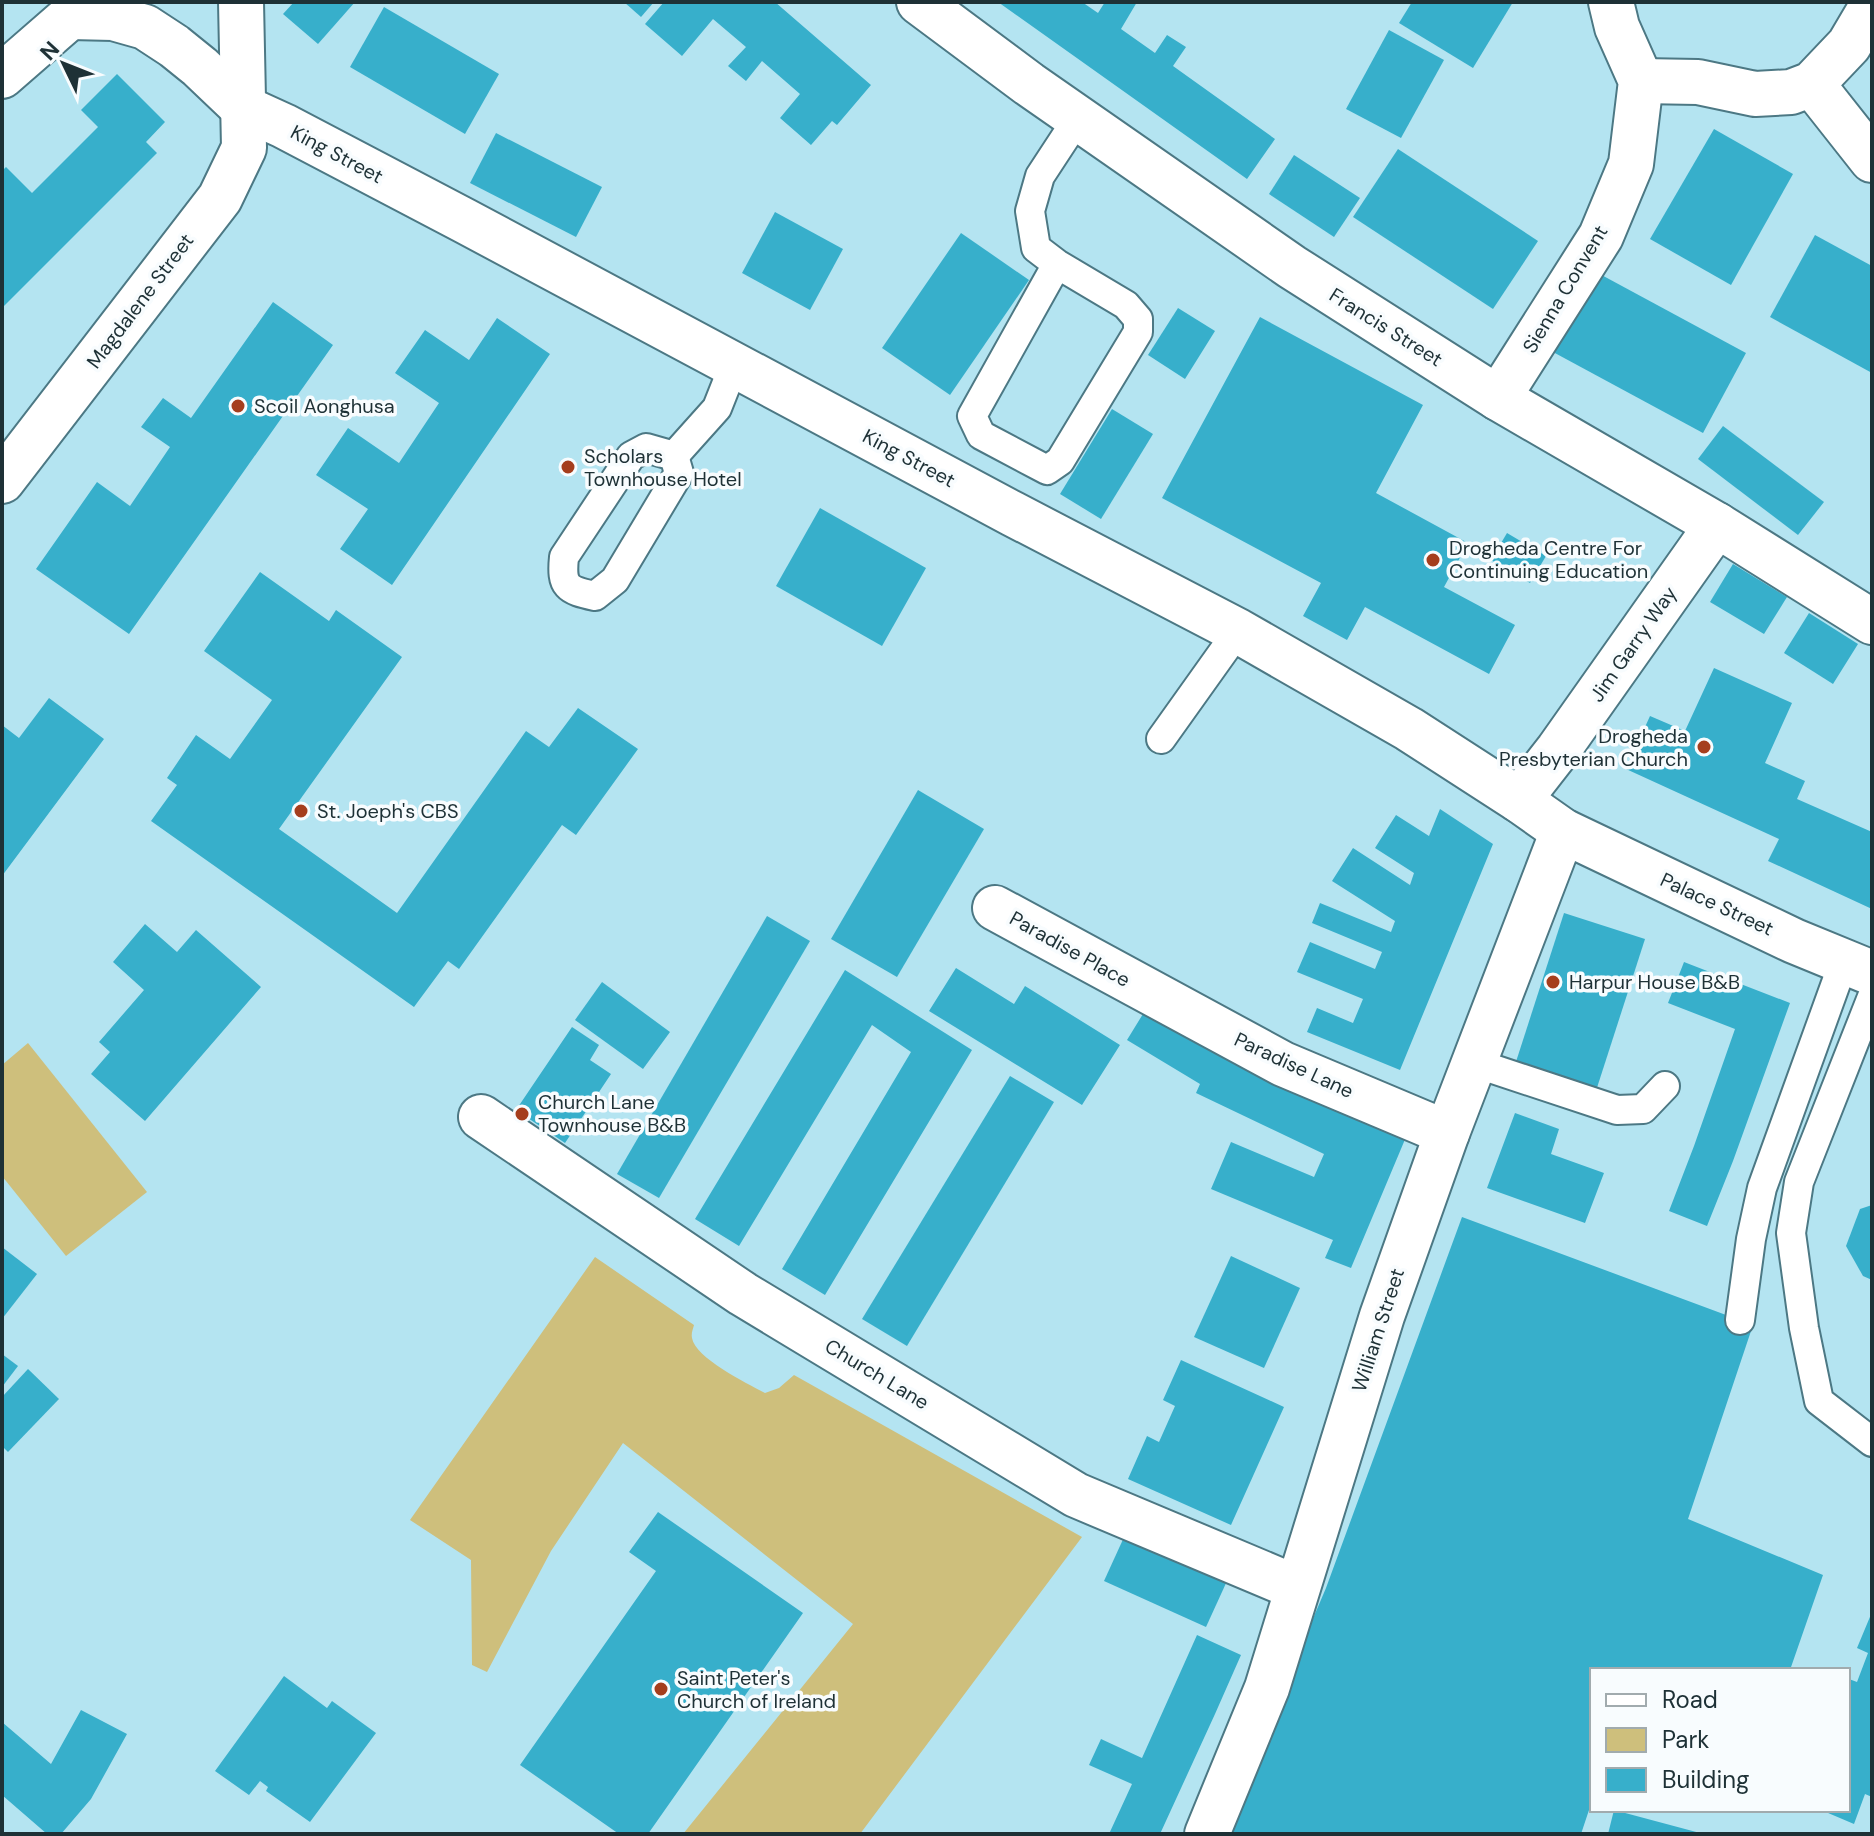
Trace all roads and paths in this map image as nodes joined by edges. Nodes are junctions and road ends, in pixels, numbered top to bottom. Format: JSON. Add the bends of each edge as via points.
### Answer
{"nodes":[{"id":1,"x":241,"y":2,"type":"edge"},
{"id":2,"x":919,"y":2,"type":"edge"},
{"id":3,"x":1611,"y":2,"type":"edge"},
{"id":4,"x":1872,"y":6,"type":"edge"},
{"id":5,"x":79,"y":10,"type":"edge"},
{"id":6,"x":2,"y":76,"type":"edge"},
{"id":7,"x":1641,"y":81,"type":"junction"},
{"id":8,"x":1812,"y":84,"type":"junction"},
{"id":9,"x":242,"y":107,"type":"junction"},
{"id":10,"x":1078,"y":118,"type":"junction"},
{"id":11,"x":1872,"y":160,"type":"edge"},
{"id":12,"x":1057,"y":264,"type":"junction"},
{"id":13,"x":734,"y":365,"type":"junction"},
{"id":14,"x":1498,"y":398,"type":"junction"},
{"id":15,"x":674,"y":456,"type":"junction"},
{"id":16,"x":2,"y":481,"type":"edge"},
{"id":17,"x":1717,"y":525,"type":"junction"},
{"id":18,"x":1872,"y":622,"type":"edge"},
{"id":19,"x":1238,"y":631,"type":"junction"},
{"id":20,"x":1161,"y":739,"type":"dead end"},
{"id":21,"x":1519,"y":800,"type":"junction"},
{"id":22,"x":1563,"y":831,"type":"junction"},
{"id":23,"x":995,"y":908,"type":"dead end"},
{"id":24,"x":1858,"y":967,"type":"edge"},
{"id":25,"x":1145,"y":990,"type":"joint"},
{"id":26,"x":1872,"y":997,"type":"edge"},
{"id":27,"x":1475,"y":1063,"type":"junction"},
{"id":28,"x":1665,"y":1086,"type":"dead end"},
{"id":29,"x":481,"y":1117,"type":"dead end"},
{"id":30,"x":1447,"y":1133,"type":"junction"},
{"id":31,"x":1740,"y":1320,"type":"dead end"},
{"id":32,"x":1872,"y":1442,"type":"edge"},
{"id":33,"x":1297,"y":1588,"type":"junction"},
{"id":34,"x":1207,"y":1834,"type":"edge"}],
"edges":[{"from":1,"to":9,"type":"street","name":"Magdalene Street"},
{"from":2,"to":10,"type":"street","name":"Francis Street"},
{"from":3,"to":7,"type":"street"},
{"from":4,"to":8,"type":"street","via":[[1849,45]]},
{"from":5,"to":6,"type":"street"},
{"from":5,"to":9,"type":"street","name":"King Street","via":[[145,27],[200,67]]},
{"from":7,"to":8,"type":"street","via":[[1698,82],[1755,94],[1791,92]]},
{"from":7,"to":14,"type":"street","name":"Sienna Convent","via":[[1631,164],[1601,236]]},
{"from":8,"to":11,"type":"street"},
{"from":9,"to":13,"type":"street","name":"King Street"},
{"from":9,"to":16,"type":"street","name":"Magdalene Street","via":[[244,148],[220,198]]},
{"from":10,"to":12,"type":"lane","via":[[1040,176],[1030,211],[1036,248]]},
{"from":10,"to":14,"type":"street","name":"Francis Street","via":[[1292,267]]},
{"from":12,"to":12,"type":"lane","via":[[1126,305],[1138,319],[1138,332],[1060,461],[1047,470],[981,435],[972,416]]},
{"from":13,"to":15,"type":"lane","via":[[717,408]]},
{"from":13,"to":19,"type":"street","name":"King Street"},
{"from":14,"to":17,"type":"street","name":"Francis Street"},
{"from":15,"to":15,"type":"lane","via":[[646,448],[631,456],[564,557],[566,585],[595,596],[615,580],[679,473]]},
{"from":17,"to":18,"type":"street","name":"Francis Street"},
{"from":17,"to":21,"type":"street","name":"Jim Garry Way"},
{"from":19,"to":20,"type":"lane"},
{"from":19,"to":21,"type":"street","name":"King Street","via":[[1409,729]]},
{"from":21,"to":22,"type":"street","name":"King Street"},
{"from":22,"to":24,"type":"street","name":"Palace Street"},
{"from":22,"to":27,"type":"street","name":"William Street"},
{"from":23,"to":25,"type":"street","name":"Paradise Place"},
{"from":24,"to":31,"type":"lane","via":[[1762,1188]]},
{"from":25,"to":30,"type":"street","name":"Paradise Lane","via":[[1283,1064]]},
{"from":26,"to":32,"type":"lane","via":[[1799,1182],[1791,1233],[1819,1401]]},
{"from":27,"to":28,"type":"lane","via":[[1617,1110],[1643,1109]]},
{"from":27,"to":30,"type":"street","name":"William Street"},
{"from":29,"to":33,"type":"street","name":"Church Lane","via":[[743,1294],[1076,1495]]},
{"from":30,"to":33,"type":"street","name":"William Street","via":[[1382,1316]]},
{"from":33,"to":34,"type":"street","name":"William Street","via":[[1267,1688]]}]}
